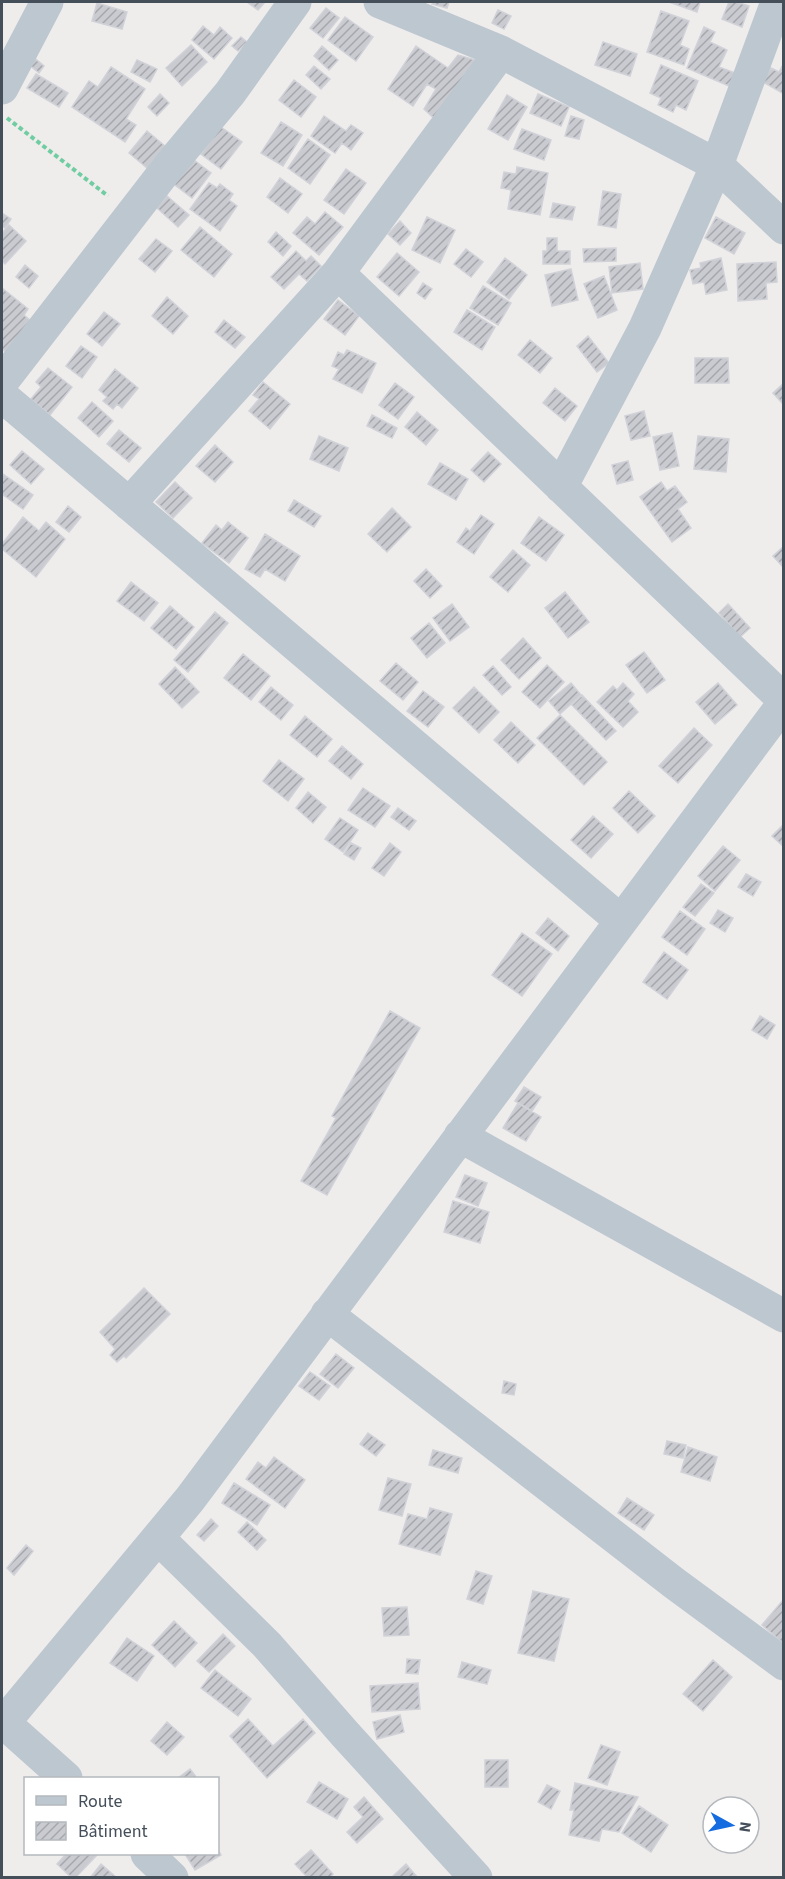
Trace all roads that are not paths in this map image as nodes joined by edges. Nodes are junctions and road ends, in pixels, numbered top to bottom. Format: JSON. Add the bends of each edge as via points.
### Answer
{"nodes":[{"id":1,"x":47,"y":2,"type":"edge"},
{"id":2,"x":295,"y":2,"type":"edge"},
{"id":3,"x":380,"y":2,"type":"edge"},
{"id":4,"x":777,"y":2,"type":"edge"},
{"id":5,"x":501,"y":52,"type":"junction"},
{"id":6,"x":2,"y":91,"type":"edge"},
{"id":7,"x":717,"y":165,"type":"junction"},
{"id":8,"x":783,"y":228,"type":"edge"},
{"id":9,"x":338,"y":273,"type":"junction"},
{"id":10,"x":2,"y":381,"type":"edge"},
{"id":11,"x":2,"y":396,"type":"edge"},
{"id":12,"x":561,"y":487,"type":"junction"},
{"id":13,"x":129,"y":504,"type":"junction"},
{"id":14,"x":783,"y":701,"type":"edge"},
{"id":15,"x":620,"y":920,"type":"junction"},
{"id":16,"x":460,"y":1136,"type":"junction"},
{"id":17,"x":327,"y":1314,"type":"junction"},
{"id":18,"x":783,"y":1316,"type":"edge"},
{"id":19,"x":158,"y":1538,"type":"junction"},
{"id":20,"x":783,"y":1664,"type":"edge"},
{"id":21,"x":2,"y":1723,"type":"edge"},
{"id":22,"x":64,"y":1777,"type":"edge"},
{"id":23,"x":148,"y":1855,"type":"edge"},
{"id":24,"x":172,"y":1878,"type":"edge"},
{"id":25,"x":476,"y":1878,"type":"edge"}],
"edges":[{"from":1,"to":6,"type":"street"},
{"from":2,"to":10,"type":"street","via":[[230,93]]},
{"from":3,"to":5,"type":"street"},
{"from":4,"to":7,"type":"street"},
{"from":5,"to":7,"type":"street"},
{"from":5,"to":9,"type":"street"},
{"from":7,"to":8,"type":"street"},
{"from":7,"to":12,"type":"street","via":[[645,328]]},
{"from":9,"to":12,"type":"street"},
{"from":9,"to":13,"type":"street"},
{"from":11,"to":13,"type":"street"},
{"from":12,"to":14,"type":"street"},
{"from":13,"to":15,"type":"street"},
{"from":14,"to":15,"type":"street"},
{"from":15,"to":16,"type":"street"},
{"from":16,"to":17,"type":"street"},
{"from":16,"to":18,"type":"street"},
{"from":17,"to":19,"type":"street"},
{"from":17,"to":20,"type":"street"},
{"from":19,"to":21,"type":"street"},
{"from":19,"to":25,"type":"street","via":[[267,1644]]},
{"from":21,"to":22,"type":"street"},
{"from":23,"to":24,"type":"street"}]}
